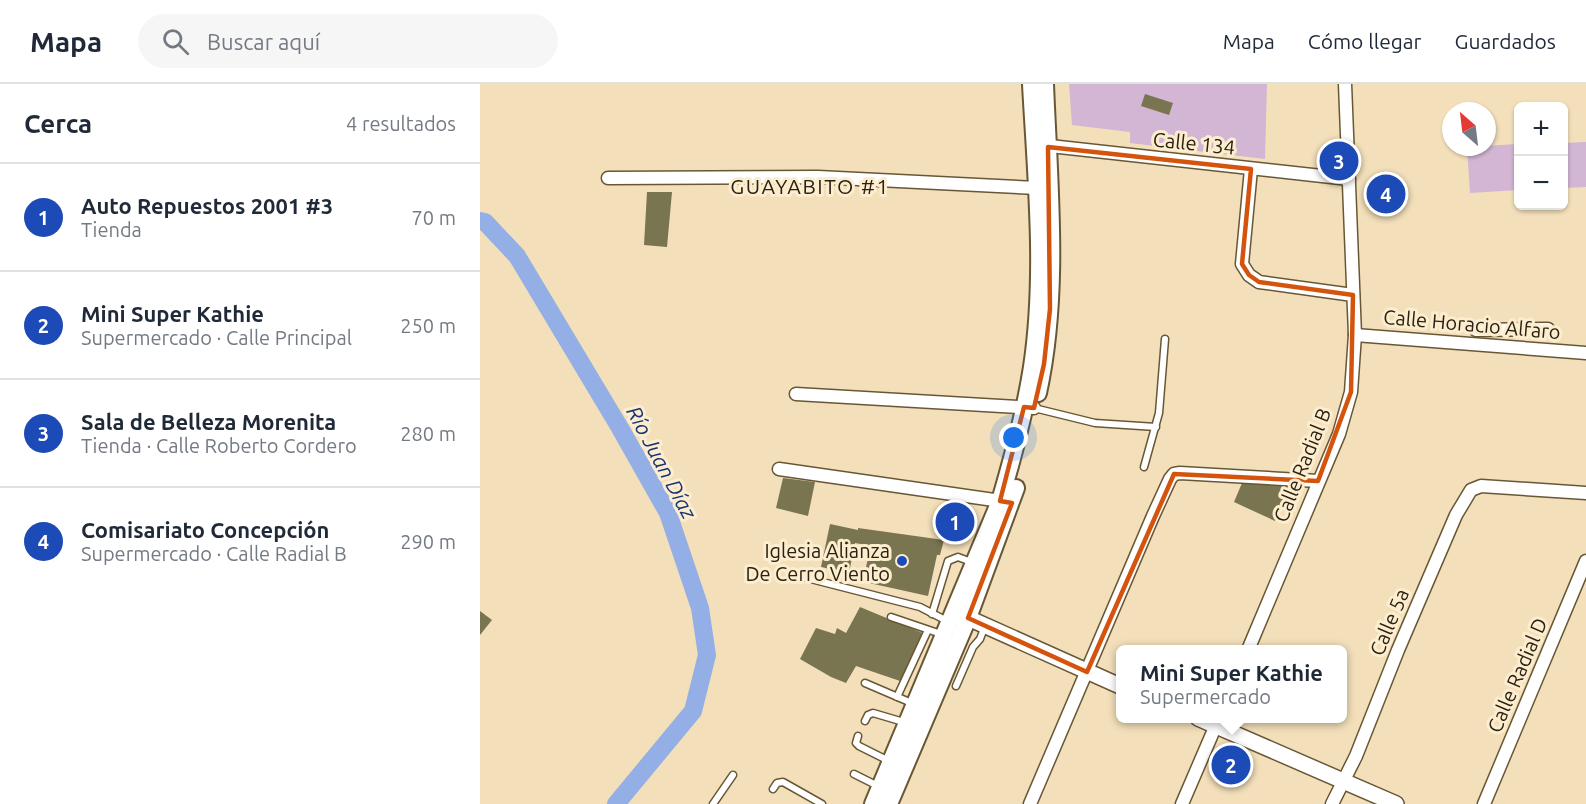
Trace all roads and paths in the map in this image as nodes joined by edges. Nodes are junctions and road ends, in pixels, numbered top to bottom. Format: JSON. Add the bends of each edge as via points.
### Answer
{"nodes":[{"id":1,"x":1031,"y":84,"type":"edge"},
{"id":2,"x":1045,"y":84,"type":"edge"},
{"id":3,"x":1345,"y":84,"type":"edge"},
{"id":4,"x":1041,"y":145,"type":"junction"},
{"id":5,"x":1251,"y":169,"type":"junction"},
{"id":6,"x":608,"y":177,"type":"dead end"},
{"id":7,"x":1349,"y":179,"type":"junction"},
{"id":8,"x":1036,"y":188,"type":"junction"},
{"id":9,"x":1353,"y":295,"type":"junction"},
{"id":10,"x":1548,"y":329,"type":"dead end"},
{"id":11,"x":1476,"y":330,"type":"dead end"},
{"id":12,"x":1489,"y":331,"type":"junction"},
{"id":13,"x":1355,"y":335,"type":"junction"},
{"id":14,"x":1165,"y":339,"type":"dead end"},
{"id":15,"x":1489,"y":345,"type":"junction"},
{"id":16,"x":1586,"y":353,"type":"edge"},
{"id":17,"x":796,"y":394,"type":"dead end"},
{"id":18,"x":1029,"y":408,"type":"junction"},
{"id":19,"x":1156,"y":427,"type":"junction"},
{"id":20,"x":1144,"y":467,"type":"dead end"},
{"id":21,"x":779,"y":469,"type":"dead end"},
{"id":22,"x":1318,"y":481,"type":"junction"},
{"id":23,"x":1586,"y":493,"type":"edge"},
{"id":24,"x":1006,"y":502,"type":"junction"},
{"id":25,"x":1586,"y":561,"type":"edge"},
{"id":26,"x":981,"y":566,"type":"junction"},
{"id":27,"x":799,"y":576,"type":"dead end"},
{"id":28,"x":932,"y":614,"type":"junction"},
{"id":29,"x":891,"y":618,"type":"dead end"},
{"id":30,"x":951,"y":626,"type":"junction"},
{"id":31,"x":986,"y":626,"type":"junction"},
{"id":32,"x":1250,"y":645,"type":"edge"},
{"id":33,"x":951,"y":660,"type":"junction"},
{"id":34,"x":1087,"y":672,"type":"junction"},
{"id":35,"x":865,"y":683,"type":"dead end"},
{"id":36,"x":1116,"y":684,"type":"edge"},
{"id":37,"x":956,"y":686,"type":"dead end"},
{"id":38,"x":897,"y":697,"type":"junction"},
{"id":39,"x":922,"y":707,"type":"junction"},
{"id":40,"x":865,"y":721,"type":"dead end"},
{"id":41,"x":1218,"y":723,"type":"edge"},
{"id":42,"x":1220,"y":723,"type":"edge"},
{"id":43,"x":915,"y":725,"type":"junction"},
{"id":44,"x":858,"y":736,"type":"dead end"},
{"id":45,"x":897,"y":765,"type":"junction"},
{"id":46,"x":854,"y":774,"type":"dead end"},
{"id":47,"x":733,"y":775,"type":"dead end"},
{"id":48,"x":1343,"y":782,"type":"junction"},
{"id":49,"x":773,"y":789,"type":"dead end"},
{"id":50,"x":887,"y":795,"type":"edge"},
{"id":51,"x":713,"y":804,"type":"edge"},
{"id":52,"x":822,"y":804,"type":"edge"},
{"id":53,"x":873,"y":804,"type":"edge"},
{"id":54,"x":1030,"y":804,"type":"edge"},
{"id":55,"x":1182,"y":804,"type":"edge"},
{"id":56,"x":1332,"y":804,"type":"edge"},
{"id":57,"x":1395,"y":804,"type":"edge"},
{"id":58,"x":1484,"y":804,"type":"edge"}],
"edges":[{"from":1,"to":4,"type":"main road"},
{"from":2,"to":4,"type":"main road"},
{"from":3,"to":7,"type":"street","name":"Calle Radial B"},
{"from":4,"to":5,"type":"street","name":"Calle 134"},
{"from":4,"to":8,"type":"main road"},
{"from":4,"to":18,"type":"main road","via":[[1050,309],[1044,364]]},
{"from":5,"to":7,"type":"street","name":"Calle 134"},
{"from":5,"to":9,"type":"street","via":[[1242,264],[1249,275],[1259,282]]},
{"from":6,"to":8,"type":"street","via":[[818,177]]},
{"from":7,"to":9,"type":"street","name":"Calle Radial B"},
{"from":8,"to":18,"type":"main road","via":[[1037,307]]},
{"from":9,"to":13,"type":"street","name":"Calle Radial B"},
{"from":10,"to":12,"type":"street"},
{"from":11,"to":12,"type":"street"},
{"from":12,"to":15,"type":"street"},
{"from":13,"to":15,"type":"street","name":"Calle Horacio Alfaro"},
{"from":13,"to":22,"type":"street","name":"Calle Radial B","via":[[1351,392],[1339,434]]},
{"from":14,"to":19,"type":"lane"},
{"from":15,"to":16,"type":"street","name":"Calle Horacio Alfaro"},
{"from":17,"to":18,"type":"street"},
{"from":18,"to":19,"type":"lane","via":[[1095,423]]},
{"from":18,"to":24,"type":"main road","via":[[1015,451]]},
{"from":19,"to":20,"type":"lane"},
{"from":21,"to":24,"type":"street"},
{"from":22,"to":32,"type":"street","name":"Calle Radial B"},
{"from":22,"to":34,"type":"street","via":[[1174,474]]},
{"from":23,"to":48,"type":"street","name":"Calle 5a","via":[[1481,486],[1471,490],[1456,514]]},
{"from":24,"to":26,"type":"main road"},
{"from":25,"to":58,"type":"street","name":"Calle Radial D"},
{"from":26,"to":28,"type":"lane","via":[[958,557],[948,561]]},
{"from":26,"to":30,"type":"main road"},
{"from":27,"to":28,"type":"lane","via":[[920,607]]},
{"from":28,"to":30,"type":"lane"},
{"from":29,"to":30,"type":"lane"},
{"from":30,"to":31,"type":"street"},
{"from":30,"to":33,"type":"main road"},
{"from":30,"to":38,"type":"lane"},
{"from":31,"to":33,"type":"lane","via":[[973,647]]},
{"from":31,"to":34,"type":"street"},
{"from":33,"to":37,"type":"lane"},
{"from":33,"to":39,"type":"main road"},
{"from":34,"to":36,"type":"street"},
{"from":34,"to":54,"type":"street"},
{"from":35,"to":38,"type":"lane"},
{"from":38,"to":39,"type":"lane"},
{"from":39,"to":43,"type":"main road"},
{"from":40,"to":43,"type":"lane","via":[[873,713]]},
{"from":41,"to":55,"type":"street"},
{"from":42,"to":48,"type":"street"},
{"from":43,"to":45,"type":"main road"},
{"from":44,"to":45,"type":"lane","via":[[859,746]]},
{"from":45,"to":50,"type":"main road"},
{"from":46,"to":50,"type":"lane"},
{"from":47,"to":51,"type":"lane"},
{"from":48,"to":56,"type":"street","name":"Calle 5a"},
{"from":48,"to":57,"type":"street"},
{"from":49,"to":52,"type":"lane","via":[[783,782]]},
{"from":50,"to":53,"type":"main road"}]}
